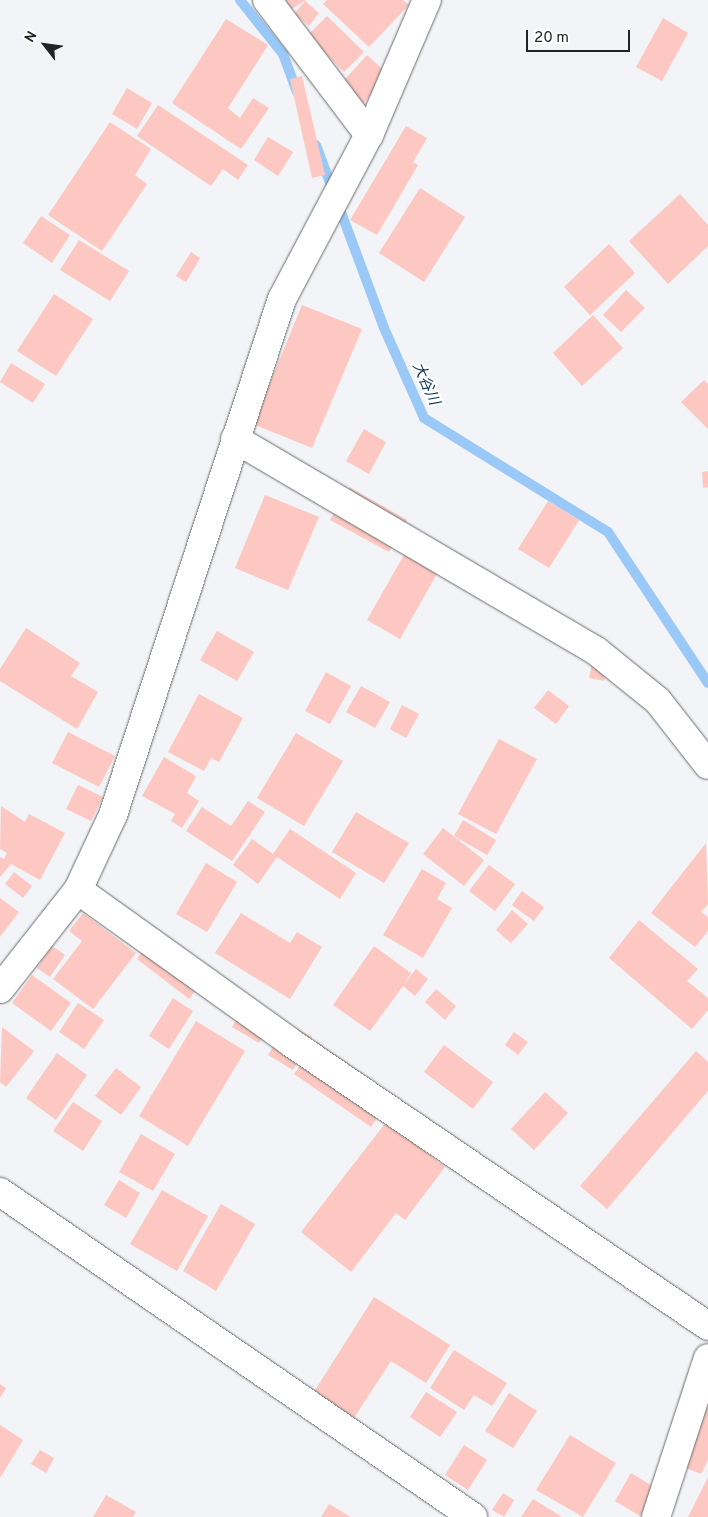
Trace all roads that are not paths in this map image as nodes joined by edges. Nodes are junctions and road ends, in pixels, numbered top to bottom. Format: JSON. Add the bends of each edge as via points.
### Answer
{"nodes":[{"id":1,"x":267,"y":0,"type":"edge"},
{"id":2,"x":427,"y":0,"type":"edge"},
{"id":3,"x":369,"y":135,"type":"junction"},
{"id":4,"x":235,"y":440,"type":"junction"},
{"id":5,"x":708,"y":765,"type":"edge"},
{"id":6,"x":78,"y":890,"type":"junction"},
{"id":7,"x":0,"y":988,"type":"edge"},
{"id":8,"x":0,"y":1192,"type":"edge"},
{"id":9,"x":708,"y":1326,"type":"edge"},
{"id":10,"x":708,"y":1358,"type":"edge"},
{"id":11,"x":473,"y":1517,"type":"edge"},
{"id":12,"x":656,"y":1517,"type":"edge"}],
"edges":[{"from":1,"to":3,"type":"street"},
{"from":2,"to":3,"type":"street"},
{"from":3,"to":4,"type":"street","via":[[282,299]]},
{"from":4,"to":5,"type":"street","via":[[595,650],[658,701]]},
{"from":4,"to":6,"type":"street","via":[[113,815]]},
{"from":6,"to":7,"type":"street"},
{"from":6,"to":9,"type":"street","via":[[290,1042]]},
{"from":8,"to":11,"type":"street"},
{"from":10,"to":12,"type":"street"}]}
